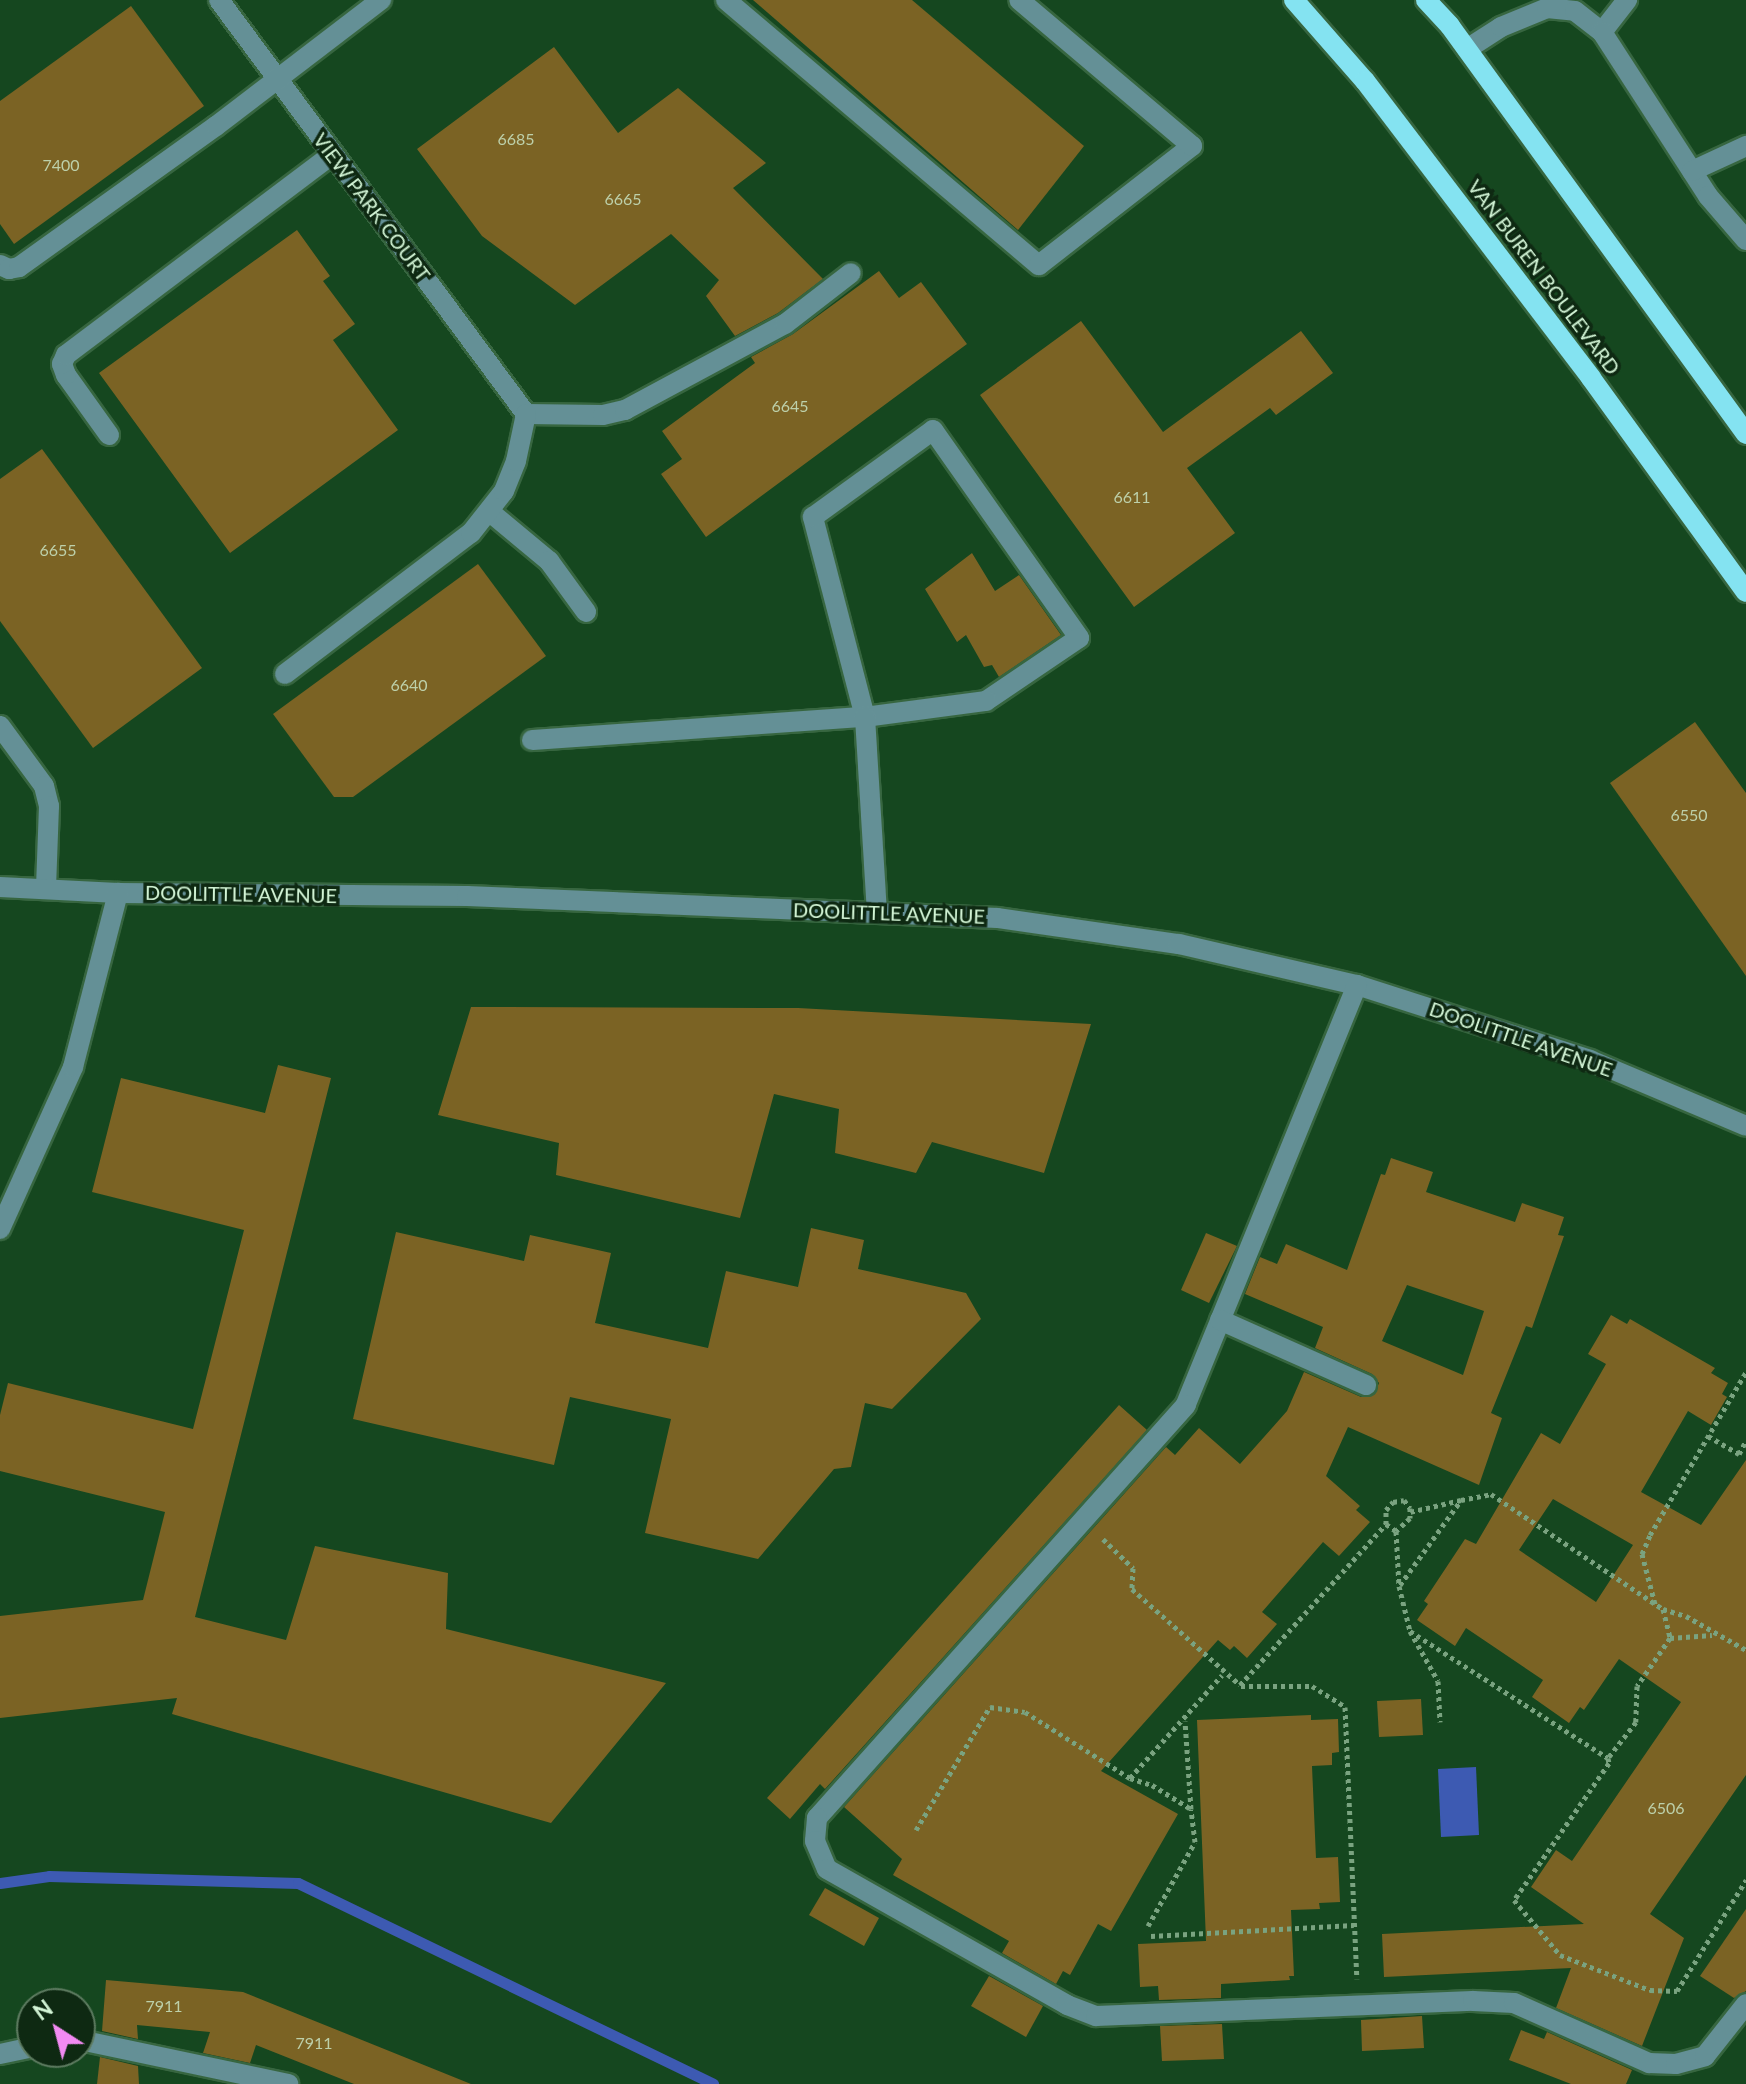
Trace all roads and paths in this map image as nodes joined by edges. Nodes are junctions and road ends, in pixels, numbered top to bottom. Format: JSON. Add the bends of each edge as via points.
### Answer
{"nodes":[{"id":1,"x":219,"y":0,"type":"edge"},
{"id":2,"x":381,"y":0,"type":"edge"},
{"id":3,"x":726,"y":0,"type":"edge"},
{"id":4,"x":1019,"y":0,"type":"edge"},
{"id":5,"x":1294,"y":0,"type":"edge"},
{"id":6,"x":1426,"y":0,"type":"edge"},
{"id":7,"x":1627,"y":0,"type":"edge"},
{"id":8,"x":1602,"y":32,"type":"junction"},
{"id":9,"x":1467,"y":49,"type":"junction"},
{"id":10,"x":278,"y":80,"type":"junction"},
{"id":11,"x":1746,"y":146,"type":"edge"},
{"id":12,"x":333,"y":154,"type":"junction"},
{"id":13,"x":1692,"y":171,"type":"junction"},
{"id":14,"x":1746,"y":240,"type":"edge"},
{"id":15,"x":0,"y":265,"type":"edge"},
{"id":16,"x":851,"y":273,"type":"dead end"},
{"id":17,"x":526,"y":414,"type":"junction"},
{"id":18,"x":1746,"y":434,"type":"edge"},
{"id":19,"x":109,"y":435,"type":"dead end"},
{"id":20,"x":490,"y":512,"type":"junction"},
{"id":21,"x":1746,"y":592,"type":"edge"},
{"id":22,"x":586,"y":612,"type":"dead end"},
{"id":23,"x":285,"y":674,"type":"dead end"},
{"id":24,"x":865,"y":717,"type":"junction"},
{"id":25,"x":0,"y":726,"type":"edge"},
{"id":26,"x":532,"y":740,"type":"dead end"},
{"id":27,"x":0,"y":887,"type":"edge"},
{"id":28,"x":46,"y":888,"type":"junction"},
{"id":29,"x":118,"y":893,"type":"junction"},
{"id":30,"x":877,"y":913,"type":"junction"},
{"id":31,"x":1357,"y":985,"type":"junction"},
{"id":32,"x":1746,"y":1126,"type":"edge"},
{"id":33,"x":0,"y":1229,"type":"edge"},
{"id":34,"x":1220,"y":1320,"type":"junction"},
{"id":35,"x":1746,"y":1372,"type":"edge"},
{"id":36,"x":1366,"y":1385,"type":"dead end"},
{"id":37,"x":1708,"y":1436,"type":"junction"},
{"id":38,"x":1746,"y":1441,"type":"edge"},
{"id":39,"x":1739,"y":1454,"type":"junction"},
{"id":40,"x":1746,"y":1457,"type":"edge"},
{"id":41,"x":1461,"y":1500,"type":"junction"},
{"id":42,"x":1410,"y":1512,"type":"junction"},
{"id":43,"x":1081,"y":1521,"type":"junction"},
{"id":44,"x":1386,"y":1524,"type":"junction"},
{"id":45,"x":1396,"y":1531,"type":"junction"},
{"id":46,"x":1399,"y":1586,"type":"junction"},
{"id":47,"x":1656,"y":1605,"type":"junction"},
{"id":48,"x":1663,"y":1609,"type":"junction"},
{"id":49,"x":1410,"y":1631,"type":"junction"},
{"id":50,"x":1713,"y":1635,"type":"junction"},
{"id":51,"x":1670,"y":1638,"type":"junction"},
{"id":52,"x":1746,"y":1650,"type":"edge"},
{"id":53,"x":1222,"y":1675,"type":"dead end"},
{"id":54,"x":1240,"y":1685,"type":"junction"},
{"id":55,"x":1185,"y":1720,"type":"junction"},
{"id":56,"x":1440,"y":1722,"type":"dead end"},
{"id":57,"x":1608,"y":1758,"type":"junction"},
{"id":58,"x":1130,"y":1778,"type":"junction"},
{"id":59,"x":1191,"y":1809,"type":"junction"},
{"id":60,"x":916,"y":1830,"type":"dead end"},
{"id":61,"x":1746,"y":1880,"type":"edge"},
{"id":62,"x":1354,"y":1925,"type":"junction"},
{"id":63,"x":1148,"y":1926,"type":"dead end"},
{"id":64,"x":1151,"y":1936,"type":"dead end"},
{"id":65,"x":1746,"y":2004,"type":"edge"},
{"id":66,"x":1359,"y":2005,"type":"junction"},
{"id":67,"x":96,"y":2043,"type":"edge"},
{"id":68,"x":288,"y":2084,"type":"edge"}],
"edges":[{"from":1,"to":10,"type":"street","name":"VIEW PARK COURT"},
{"from":2,"to":10,"type":"street"},
{"from":3,"to":4,"type":"street","via":[[1039,265],[1192,146]]},
{"from":5,"to":21,"type":"main road","name":"VAN BUREN BOULEVARD","via":[[1393,118]]},
{"from":6,"to":9,"type":"main road"},
{"from":7,"to":8,"type":"street"},
{"from":8,"to":9,"type":"street","via":[[1575,11],[1547,8],[1501,27]]},
{"from":8,"to":13,"type":"street"},
{"from":9,"to":18,"type":"main road"},
{"from":10,"to":12,"type":"street","name":"VIEW PARK COURT"},
{"from":10,"to":15,"type":"street","via":[[19,267]]},
{"from":11,"to":13,"type":"street"},
{"from":12,"to":17,"type":"street","name":"VIEW PARK COURT"},
{"from":12,"to":19,"type":"street","via":[[66,355],[66,375]]},
{"from":13,"to":14,"type":"street"},
{"from":16,"to":17,"type":"street","via":[[775,331],[625,410],[603,415]]},
{"from":17,"to":20,"type":"street","via":[[516,461]]},
{"from":20,"to":22,"type":"street","via":[[530,541]]},
{"from":20,"to":23,"type":"street","via":[[430,566]]},
{"from":24,"to":24,"type":"street","via":[[813,517],[933,430],[1079,638],[986,701]]},
{"from":24,"to":26,"type":"street"},
{"from":24,"to":30,"type":"street"},
{"from":25,"to":28,"type":"street","via":[[44,786],[49,806]]},
{"from":27,"to":28,"type":"street","name":"DOOLITTLE AVENUE"},
{"from":28,"to":29,"type":"street","name":"DOOLITTLE AVENUE"},
{"from":29,"to":30,"type":"street","name":"DOOLITTLE AVENUE","via":[[467,896]]},
{"from":29,"to":33,"type":"street","via":[[73,1067]]},
{"from":30,"to":31,"type":"street","name":"DOOLITTLE AVENUE","via":[[998,918],[1179,944]]},
{"from":31,"to":32,"type":"street","name":"DOOLITTLE AVENUE","via":[[1590,1060]]},
{"from":31,"to":34,"type":"street"},
{"from":34,"to":36,"type":"street"},
{"from":34,"to":43,"type":"street","via":[[1186,1405]]},
{"from":35,"to":37,"type":"path"},
{"from":37,"to":39,"type":"path"},
{"from":37,"to":47,"type":"path","via":[[1642,1554]]},
{"from":38,"to":39,"type":"path"},
{"from":39,"to":40,"type":"path"},
{"from":41,"to":42,"type":"path"},
{"from":41,"to":46,"type":"path"},
{"from":41,"to":47,"type":"path","via":[[1491,1494]]},
{"from":42,"to":44,"type":"path","via":[[1404,1500],[1393,1502],[1386,1510]]},
{"from":42,"to":45,"type":"path"},
{"from":43,"to":54,"type":"path","via":[[1133,1568],[1132,1589]]},
{"from":43,"to":66,"type":"street","via":[[817,1818],[815,1841],[827,1869],[1067,2005],[1096,2016]]},
{"from":44,"to":45,"type":"path"},
{"from":44,"to":54,"type":"path"},
{"from":45,"to":46,"type":"path"},
{"from":46,"to":49,"type":"path"},
{"from":47,"to":48,"type":"path"},
{"from":48,"to":50,"type":"path","via":[[1686,1616]]},
{"from":48,"to":51,"type":"path"},
{"from":49,"to":56,"type":"path","via":[[1438,1681]]},
{"from":49,"to":57,"type":"path"},
{"from":50,"to":51,"type":"path"},
{"from":50,"to":52,"type":"path"},
{"from":51,"to":57,"type":"path","via":[[1637,1686],[1636,1722]]},
{"from":53,"to":55,"type":"path"},
{"from":54,"to":62,"type":"path","via":[[1312,1686],[1345,1707]]},
{"from":55,"to":58,"type":"path"},
{"from":55,"to":59,"type":"path"},
{"from":57,"to":61,"type":"path","via":[[1514,1900],[1560,1955],[1650,1990],[1677,1991]]},
{"from":58,"to":59,"type":"path"},
{"from":58,"to":60,"type":"path","via":[[1025,1712],[990,1707]]},
{"from":59,"to":63,"type":"path","via":[[1195,1842]]},
{"from":62,"to":64,"type":"path"},
{"from":62,"to":66,"type":"path"},
{"from":65,"to":66,"type":"street","via":[[1705,2056],[1676,2064],[1649,2063],[1514,2003]]},
{"from":67,"to":68,"type":"street"}]}
